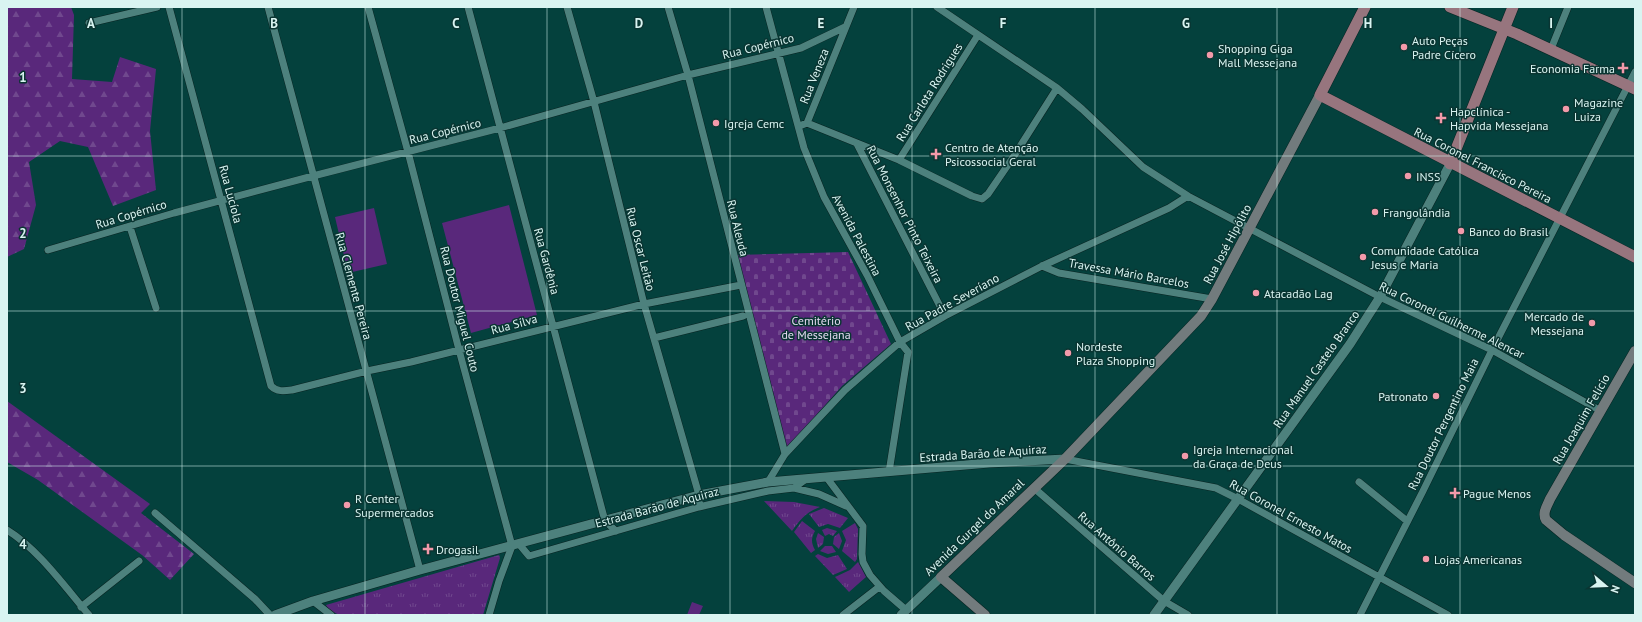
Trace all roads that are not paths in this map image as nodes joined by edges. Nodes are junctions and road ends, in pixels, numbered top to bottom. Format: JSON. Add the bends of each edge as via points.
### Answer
{"nodes":[{"id":1,"x":157,"y":7,"type":"edge"},
{"id":2,"x":168,"y":7,"type":"edge"},
{"id":3,"x":268,"y":7,"type":"edge"},
{"id":4,"x":368,"y":7,"type":"edge"},
{"id":5,"x":468,"y":7,"type":"edge"},
{"id":6,"x":567,"y":7,"type":"edge"},
{"id":7,"x":668,"y":7,"type":"edge"},
{"id":8,"x":766,"y":7,"type":"edge"},
{"id":9,"x":854,"y":7,"type":"edge"},
{"id":10,"x":937,"y":7,"type":"edge"},
{"id":11,"x":1365,"y":7,"type":"edge"},
{"id":12,"x":1450,"y":7,"type":"edge"},
{"id":13,"x":1513,"y":7,"type":"edge"},
{"id":14,"x":1568,"y":7,"type":"edge"},
{"id":15,"x":90,"y":22,"type":"dead end"},
{"id":16,"x":845,"y":27,"type":"junction"},
{"id":17,"x":1504,"y":28,"type":"junction"},
{"id":18,"x":978,"y":35,"type":"junction"},
{"id":19,"x":1551,"y":49,"type":"junction"},
{"id":20,"x":778,"y":52,"type":"junction"},
{"id":21,"x":1635,"y":72,"type":"edge"},
{"id":22,"x":688,"y":75,"type":"junction"},
{"id":23,"x":1631,"y":87,"type":"edge"},
{"id":24,"x":1057,"y":88,"type":"junction"},
{"id":25,"x":1320,"y":95,"type":"junction"},
{"id":26,"x":594,"y":102,"type":"junction"},
{"id":27,"x":807,"y":123,"type":"junction"},
{"id":28,"x":798,"y":127,"type":"junction"},
{"id":29,"x":500,"y":128,"type":"junction"},
{"id":30,"x":857,"y":144,"type":"junction"},
{"id":31,"x":408,"y":152,"type":"junction"},
{"id":32,"x":900,"y":160,"type":"junction"},
{"id":33,"x":1450,"y":164,"type":"junction"},
{"id":34,"x":313,"y":176,"type":"junction"},
{"id":35,"x":1188,"y":196,"type":"junction"},
{"id":36,"x":221,"y":200,"type":"junction"},
{"id":37,"x":1560,"y":219,"type":"junction"},
{"id":38,"x":130,"y":227,"type":"junction"},
{"id":39,"x":1250,"y":228,"type":"junction"},
{"id":40,"x":48,"y":250,"type":"dead end"},
{"id":41,"x":1635,"y":257,"type":"edge"},
{"id":42,"x":1042,"y":266,"type":"junction"},
{"id":43,"x":741,"y":284,"type":"junction"},
{"id":44,"x":1380,"y":297,"type":"junction"},
{"id":45,"x":1212,"y":299,"type":"junction"},
{"id":46,"x":644,"y":304,"type":"junction"},
{"id":47,"x":156,"y":308,"type":"dead end"},
{"id":48,"x":743,"y":316,"type":"dead end"},
{"id":49,"x":945,"y":316,"type":"junction"},
{"id":50,"x":552,"y":326,"type":"junction"},
{"id":51,"x":654,"y":338,"type":"junction"},
{"id":52,"x":900,"y":342,"type":"junction"},
{"id":53,"x":459,"y":350,"type":"junction"},
{"id":54,"x":1492,"y":350,"type":"junction"},
{"id":55,"x":1635,"y":351,"type":"edge"},
{"id":56,"x":367,"y":371,"type":"junction"},
{"id":57,"x":271,"y":386,"type":"joint"},
{"id":58,"x":1601,"y":411,"type":"junction"},
{"id":59,"x":785,"y":454,"type":"junction"},
{"id":60,"x":1065,"y":459,"type":"junction"},
{"id":61,"x":888,"y":472,"type":"junction"},
{"id":62,"x":827,"y":478,"type":"junction"},
{"id":63,"x":806,"y":479,"type":"junction"},
{"id":64,"x":768,"y":482,"type":"junction"},
{"id":65,"x":1360,"y":482,"type":"dead end"},
{"id":66,"x":752,"y":485,"type":"junction"},
{"id":67,"x":794,"y":488,"type":"junction"},
{"id":68,"x":1034,"y":488,"type":"junction"},
{"id":69,"x":699,"y":495,"type":"junction"},
{"id":70,"x":747,"y":496,"type":"junction"},
{"id":71,"x":1238,"y":499,"type":"junction"},
{"id":72,"x":847,"y":506,"type":"junction"},
{"id":73,"x":699,"y":507,"type":"junction"},
{"id":74,"x":642,"y":511,"type":"junction"},
{"id":75,"x":155,"y":513,"type":"dead end"},
{"id":76,"x":654,"y":520,"type":"junction"},
{"id":77,"x":605,"y":521,"type":"junction"},
{"id":78,"x":1407,"y":521,"type":"junction"},
{"id":79,"x":7,"y":530,"type":"edge"},
{"id":80,"x":616,"y":531,"type":"junction"},
{"id":81,"x":516,"y":545,"type":"junction"},
{"id":82,"x":139,"y":561,"type":"dead end"},
{"id":83,"x":420,"y":570,"type":"junction"},
{"id":84,"x":941,"y":577,"type":"junction"},
{"id":85,"x":1379,"y":577,"type":"junction"},
{"id":86,"x":1635,"y":583,"type":"edge"},
{"id":87,"x":879,"y":587,"type":"junction"},
{"id":88,"x":313,"y":601,"type":"junction"},
{"id":89,"x":1164,"y":601,"type":"junction"},
{"id":90,"x":81,"y":607,"type":"junction"},
{"id":91,"x":904,"y":612,"type":"edge"},
{"id":92,"x":88,"y":615,"type":"edge"},
{"id":93,"x":270,"y":615,"type":"edge"},
{"id":94,"x":275,"y":615,"type":"edge"},
{"id":95,"x":331,"y":615,"type":"edge"},
{"id":96,"x":489,"y":615,"type":"edge"},
{"id":97,"x":843,"y":615,"type":"edge"},
{"id":98,"x":986,"y":615,"type":"edge"},
{"id":99,"x":1154,"y":615,"type":"edge"},
{"id":100,"x":1188,"y":615,"type":"edge"},
{"id":101,"x":1360,"y":615,"type":"edge"},
{"id":102,"x":1448,"y":615,"type":"edge"}],
"edges":[{"from":1,"to":15,"type":"street"},
{"from":2,"to":36,"type":"street","name":"Rua Lucíola"},
{"from":3,"to":34,"type":"street","name":"Rua Clemente Pereira"},
{"from":4,"to":31,"type":"street","name":"Rua Doutor Miguel Couto"},
{"from":5,"to":29,"type":"street","name":"Rua Gardênia"},
{"from":6,"to":26,"type":"street","name":"Rua Oscar Leitão"},
{"from":7,"to":22,"type":"street","name":"Rua Aleuda"},
{"from":8,"to":20,"type":"street","name":"Avenida Palestina"},
{"from":9,"to":16,"type":"street","name":"Rua Veneza"},
{"from":10,"to":18,"type":"street","name":"Rua Coronel Guilherme Alencar"},
{"from":11,"to":25,"type":"main road","name":"Rua José Hipólito"},
{"from":12,"to":17,"type":"main road"},
{"from":13,"to":17,"type":"main road"},
{"from":14,"to":19,"type":"street"},
{"from":16,"to":20,"type":"street","name":"Rua Copérnico","via":[[813,43]]},
{"from":16,"to":27,"type":"street","name":"Rua Veneza"},
{"from":17,"to":19,"type":"main road"},
{"from":17,"to":33,"type":"main road"},
{"from":18,"to":24,"type":"street","name":"Rua Coronel Guilherme Alencar"},
{"from":18,"to":32,"type":"street","name":"Rua Carlota Rodrigues"},
{"from":19,"to":23,"type":"main road"},
{"from":20,"to":22,"type":"street","name":"Rua Copérnico"},
{"from":20,"to":28,"type":"street","name":"Avenida Palestina"},
{"from":21,"to":23,"type":"street","name":"Rua Doutor Pergentino Maia"},
{"from":22,"to":26,"type":"street","name":"Rua Copérnico"},
{"from":22,"to":43,"type":"street","name":"Rua Aleuda"},
{"from":23,"to":37,"type":"street","name":"Rua Doutor Pergentino Maia"},
{"from":24,"to":32,"type":"street","via":[[985,198],[972,196]]},
{"from":24,"to":35,"type":"street","name":"Rua Coronel Guilherme Alencar","via":[[1143,167]]},
{"from":25,"to":33,"type":"main road","name":"Rua Coronel Francisco Pereira"},
{"from":25,"to":39,"type":"main road","name":"Rua José Hipólito"},
{"from":26,"to":29,"type":"street","name":"Rua Copérnico"},
{"from":26,"to":46,"type":"street","name":"Rua Oscar Leitão"},
{"from":27,"to":28,"type":"street","name":"Rua Veneza"},
{"from":27,"to":30,"type":"street"},
{"from":28,"to":52,"type":"street","name":"Avenida Palestina","via":[[824,197]]},
{"from":29,"to":31,"type":"street","name":"Rua Copérnico"},
{"from":29,"to":50,"type":"street","name":"Rua Gardênia"},
{"from":30,"to":32,"type":"street"},
{"from":30,"to":49,"type":"street","name":"Rua Monsenhor Pinto Teixeira"},
{"from":31,"to":34,"type":"street","name":"Rua Copérnico"},
{"from":31,"to":53,"type":"street","name":"Rua Doutor Miguel Couto"},
{"from":33,"to":37,"type":"main road","name":"Rua Coronel Francisco Pereira"},
{"from":33,"to":44,"type":"street","name":"Rua Manuel Castelo Branco"},
{"from":34,"to":36,"type":"street","name":"Rua Copérnico"},
{"from":34,"to":56,"type":"street","name":"Rua Clemente Pereira"},
{"from":35,"to":39,"type":"street","name":"Rua Coronel Guilherme Alencar"},
{"from":35,"to":42,"type":"street","name":"Rua Padre Severíano","via":[[1169,208]]},
{"from":36,"to":38,"type":"street","name":"Rua Copérnico"},
{"from":36,"to":57,"type":"street","name":"Rua Lucíola"},
{"from":37,"to":41,"type":"main road","name":"Rua Coronel Francisco Pereira"},
{"from":37,"to":54,"type":"street","name":"Rua Doutor Pergentino Maia"},
{"from":38,"to":40,"type":"street","name":"Rua Copérnico"},
{"from":38,"to":47,"type":"street"},
{"from":39,"to":44,"type":"street","name":"Rua Coronel Guilherme Alencar"},
{"from":39,"to":45,"type":"main road","name":"Rua José Hipólito"},
{"from":42,"to":45,"type":"street","name":"Travessa Mário Barcelos","via":[[1060,273]]},
{"from":42,"to":49,"type":"street","name":"Rua Padre Severíano"},
{"from":43,"to":46,"type":"street","name":"Rua Sílva"},
{"from":43,"to":59,"type":"street","name":"Rua Aleuda"},
{"from":44,"to":54,"type":"street","name":"Rua Coronel Guilherme Alencar"},
{"from":44,"to":71,"type":"street","name":"Rua Manuel Castelo Branco","via":[[1350,344]]},
{"from":45,"to":60,"type":"main road","name":"Rua José Hipólito","via":[[1201,316]]},
{"from":46,"to":50,"type":"street","name":"Rua Sílva"},
{"from":46,"to":51,"type":"street","name":"Rua Oscar Leitão"},
{"from":48,"to":51,"type":"street"},
{"from":49,"to":52,"type":"street","name":"Rua Padre Severíano"},
{"from":50,"to":53,"type":"street","name":"Rua Sílva"},
{"from":50,"to":77,"type":"street","name":"Rua Gardênia"},
{"from":51,"to":69,"type":"street","name":"Rua Oscar Leitão"},
{"from":52,"to":59,"type":"street","name":"Rua Padre Severíano","via":[[845,390]]},
{"from":52,"to":61,"type":"street","name":"Avenida Palestina","via":[[908,352]]},
{"from":53,"to":56,"type":"street","name":"Rua Sílva"},
{"from":53,"to":81,"type":"street","name":"Rua Doutor Miguel Couto"},
{"from":54,"to":58,"type":"street","name":"Rua Coronel Guilherme Alencar"},
{"from":54,"to":78,"type":"street","name":"Rua Doutor Pergentino Maia"},
{"from":55,"to":58,"type":"main road","name":"Rua Joaquim Felício"},
{"from":56,"to":57,"type":"street","name":"Rua Sílva","via":[[292,390],[281,391]]},
{"from":56,"to":83,"type":"street","name":"Rua Clemente Pereira"},
{"from":58,"to":86,"type":"main road","name":"Rua Joaquim Felício","via":[[1544,512],[1546,520],[1564,535]]},
{"from":59,"to":64,"type":"street","name":"Rua Padre Severíano"},
{"from":60,"to":61,"type":"street","name":"Estrada Barão de Aquiraz"},
{"from":60,"to":68,"type":"main road","name":"Avenida Gurgel do Amaral"},
{"from":60,"to":71,"type":"street","name":"Rua Coronel Ernesto Matos","via":[[1216,488]]},
{"from":61,"to":62,"type":"street","name":"Estrada Barão de Aquiraz"},
{"from":62,"to":63,"type":"street","name":"Estrada Barão de Aquiraz"},
{"from":62,"to":72,"type":"street"},
{"from":63,"to":64,"type":"street","name":"Estrada Barão de Aquiraz"},
{"from":63,"to":67,"type":"street"},
{"from":64,"to":66,"type":"street","name":"Estrada Barão de Aquiraz"},
{"from":65,"to":78,"type":"street"},
{"from":66,"to":69,"type":"street","name":"Estrada Barão de Aquiraz"},
{"from":66,"to":70,"type":"street"},
{"from":67,"to":70,"type":"street","name":"Estrada Barão de Aquiraz"},
{"from":67,"to":72,"type":"street","via":[[819,494]]},
{"from":68,"to":84,"type":"main road","name":"Avenida Gurgel do Amaral"},
{"from":68,"to":89,"type":"street","name":"Rua Antônio Barros"},
{"from":69,"to":73,"type":"street","name":"Rua Oscar Leitão"},
{"from":69,"to":74,"type":"street","name":"Estrada Barão de Aquiraz"},
{"from":70,"to":73,"type":"street","name":"Estrada Barão de Aquiraz"},
{"from":71,"to":85,"type":"street","name":"Rua Coronel Ernesto Matos"},
{"from":71,"to":89,"type":"street","name":"Rua Manuel Castelo Branco"},
{"from":72,"to":87,"type":"street","via":[[863,526],[863,562]]},
{"from":73,"to":76,"type":"street","name":"Estrada Barão de Aquiraz"},
{"from":74,"to":76,"type":"street"},
{"from":74,"to":77,"type":"street","name":"Estrada Barão de Aquiraz"},
{"from":75,"to":93,"type":"street"},
{"from":76,"to":80,"type":"street","name":"Estrada Barão de Aquiraz"},
{"from":77,"to":80,"type":"street"},
{"from":77,"to":81,"type":"street","name":"Estrada Barão de Aquiraz"},
{"from":78,"to":85,"type":"street","name":"Rua Doutor Pergentino Maia"},
{"from":79,"to":90,"type":"street","via":[[20,538]]},
{"from":80,"to":81,"type":"street","name":"Estrada Barão de Aquiraz","via":[[529,556]]},
{"from":81,"to":83,"type":"street","name":"Estrada Barão de Aquiraz"},
{"from":81,"to":96,"type":"street","via":[[499,581]]},
{"from":82,"to":90,"type":"street"},
{"from":83,"to":88,"type":"street","name":"Estrada Barão de Aquiraz"},
{"from":84,"to":91,"type":"street","name":"Avenida Gurgel do Amaral"},
{"from":84,"to":98,"type":"main road"},
{"from":85,"to":101,"type":"street","name":"Rua Doutor Pergentino Maia"},
{"from":85,"to":102,"type":"street","name":"Rua Coronel Ernesto Matos"},
{"from":87,"to":91,"type":"street"},
{"from":87,"to":97,"type":"street"},
{"from":88,"to":94,"type":"street","name":"Estrada Barão de Aquiraz"},
{"from":88,"to":95,"type":"street"},
{"from":89,"to":99,"type":"street","name":"Rua Manuel Castelo Branco"},
{"from":89,"to":100,"type":"street","name":"Rua Antônio Barros"},
{"from":90,"to":92,"type":"street"}]}
